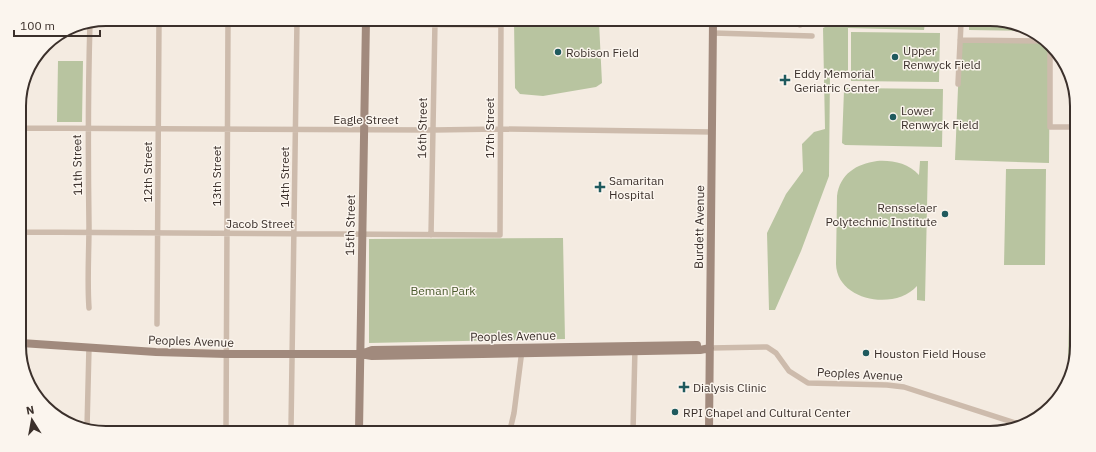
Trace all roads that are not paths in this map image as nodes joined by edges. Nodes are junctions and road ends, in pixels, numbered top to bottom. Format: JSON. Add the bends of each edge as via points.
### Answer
{"nodes":[{"id":1,"x":159,"y":26,"type":"edge"},
{"id":2,"x":228,"y":26,"type":"edge"},
{"id":3,"x":297,"y":26,"type":"edge"},
{"id":4,"x":366,"y":26,"type":"edge"},
{"id":5,"x":435,"y":26,"type":"edge"},
{"id":6,"x":501,"y":26,"type":"edge"},
{"id":7,"x":713,"y":26,"type":"edge"},
{"id":8,"x":961,"y":26,"type":"edge"},
{"id":9,"x":90,"y":28,"type":"edge"},
{"id":10,"x":713,"y":33,"type":"junction"},
{"id":11,"x":812,"y":36,"type":"dead end"},
{"id":12,"x":960,"y":40,"type":"junction"},
{"id":13,"x":1035,"y":40,"type":"edge"},
{"id":14,"x":1050,"y":53,"type":"edge"},
{"id":15,"x":958,"y":84,"type":"dead end"},
{"id":16,"x":1070,"y":127,"type":"edge"},
{"id":17,"x":26,"y":128,"type":"edge"},
{"id":18,"x":88,"y":128,"type":"junction"},
{"id":19,"x":158,"y":129,"type":"junction"},
{"id":20,"x":227,"y":129,"type":"junction"},
{"id":21,"x":295,"y":129,"type":"junction"},
{"id":22,"x":364,"y":129,"type":"junction"},
{"id":23,"x":500,"y":129,"type":"junction"},
{"id":24,"x":432,"y":130,"type":"junction"},
{"id":25,"x":712,"y":132,"type":"junction"},
{"id":26,"x":26,"y":232,"type":"edge"},
{"id":27,"x":89,"y":233,"type":"junction"},
{"id":28,"x":158,"y":233,"type":"junction"},
{"id":29,"x":227,"y":234,"type":"junction"},
{"id":30,"x":295,"y":234,"type":"junction"},
{"id":31,"x":362,"y":234,"type":"junction"},
{"id":32,"x":431,"y":235,"type":"junction"},
{"id":33,"x":500,"y":235,"type":"joint"},
{"id":34,"x":89,"y":308,"type":"dead end"},
{"id":35,"x":157,"y":324,"type":"dead end"},
{"id":36,"x":26,"y":343,"type":"edge"},
{"id":37,"x":89,"y":347,"type":"junction"},
{"id":38,"x":635,"y":348,"type":"junction"},
{"id":39,"x":710,"y":348,"type":"junction"},
{"id":40,"x":522,"y":351,"type":"junction"},
{"id":41,"x":226,"y":354,"type":"junction"},
{"id":42,"x":293,"y":354,"type":"junction"},
{"id":43,"x":360,"y":354,"type":"junction"},
{"id":44,"x":1013,"y":422,"type":"edge"},
{"id":45,"x":87,"y":423,"type":"edge"},
{"id":46,"x":226,"y":426,"type":"edge"},
{"id":47,"x":292,"y":426,"type":"edge"},
{"id":48,"x":359,"y":426,"type":"edge"},
{"id":49,"x":511,"y":426,"type":"edge"},
{"id":50,"x":633,"y":426,"type":"edge"},
{"id":51,"x":709,"y":426,"type":"edge"}],
"edges":[{"from":1,"to":19,"type":"street","name":"12th Street"},
{"from":2,"to":20,"type":"street","name":"13th Street"},
{"from":3,"to":21,"type":"street","name":"14th Street"},
{"from":4,"to":22,"type":"street","name":"15th Street"},
{"from":5,"to":24,"type":"street","name":"16th Street"},
{"from":6,"to":23,"type":"street","name":"17th Street"},
{"from":7,"to":10,"type":"street","name":"Burdett Avenue"},
{"from":8,"to":12,"type":"street"},
{"from":9,"to":18,"type":"street","name":"11th Street"},
{"from":10,"to":11,"type":"street"},
{"from":10,"to":25,"type":"street","name":"Burdett Avenue"},
{"from":12,"to":13,"type":"street"},
{"from":12,"to":15,"type":"street"},
{"from":14,"to":16,"type":"street","via":[[1050,127]]},
{"from":17,"to":18,"type":"street","name":"Eagle Street"},
{"from":18,"to":19,"type":"street","name":"Eagle Street"},
{"from":18,"to":27,"type":"street","name":"11th Street"},
{"from":19,"to":20,"type":"street","name":"Eagle Street"},
{"from":19,"to":28,"type":"street","name":"12th Street"},
{"from":20,"to":21,"type":"street","name":"Eagle Street"},
{"from":20,"to":29,"type":"street","name":"13th Street"},
{"from":21,"to":22,"type":"street","name":"Eagle Street"},
{"from":21,"to":30,"type":"street","name":"14th Street"},
{"from":22,"to":24,"type":"street","name":"Eagle Street"},
{"from":22,"to":31,"type":"street","name":"15th Street"},
{"from":23,"to":24,"type":"street","name":"Eagle Street"},
{"from":23,"to":25,"type":"street","name":"Eagle Street"},
{"from":23,"to":33,"type":"street","name":"17th Street"},
{"from":24,"to":32,"type":"street","name":"16th Street"},
{"from":25,"to":39,"type":"street","name":"Burdett Avenue"},
{"from":26,"to":27,"type":"street","name":"Jacob Street"},
{"from":27,"to":28,"type":"street","name":"Jacob Street"},
{"from":27,"to":34,"type":"street","name":"11th Street"},
{"from":28,"to":29,"type":"street","name":"Jacob Street"},
{"from":28,"to":35,"type":"street","name":"12th Street"},
{"from":29,"to":30,"type":"street","name":"Jacob Street"},
{"from":29,"to":41,"type":"street","name":"13th Street"},
{"from":30,"to":31,"type":"street","name":"Jacob Street"},
{"from":30,"to":42,"type":"street","name":"14th Street"},
{"from":31,"to":32,"type":"street","name":"Jacob Street"},
{"from":31,"to":43,"type":"street","name":"15th Street"},
{"from":32,"to":33,"type":"street","name":"Jacob Street"},
{"from":36,"to":37,"type":"street","name":"Peoples Avenue"},
{"from":37,"to":41,"type":"street","name":"Peoples Avenue"},
{"from":37,"to":45,"type":"street"},
{"from":38,"to":39,"type":"street","name":"Peoples Avenue"},
{"from":38,"to":40,"type":"street","name":"Peoples Avenue"},
{"from":38,"to":50,"type":"street"},
{"from":39,"to":44,"type":"street","name":"Peoples Avenue","via":[[767,347],[776,352],[789,370],[808,382],[896,386]]},
{"from":39,"to":51,"type":"street","name":"Burdett Avenue"},
{"from":40,"to":43,"type":"street","name":"Peoples Avenue","via":[[372,356]]},
{"from":40,"to":49,"type":"street"},
{"from":41,"to":42,"type":"street","name":"Peoples Avenue"},
{"from":41,"to":46,"type":"street","name":"13th Street"},
{"from":42,"to":43,"type":"street","name":"Peoples Avenue"},
{"from":42,"to":47,"type":"street","name":"14th Street"},
{"from":43,"to":48,"type":"street","name":"15th Street"}]}
